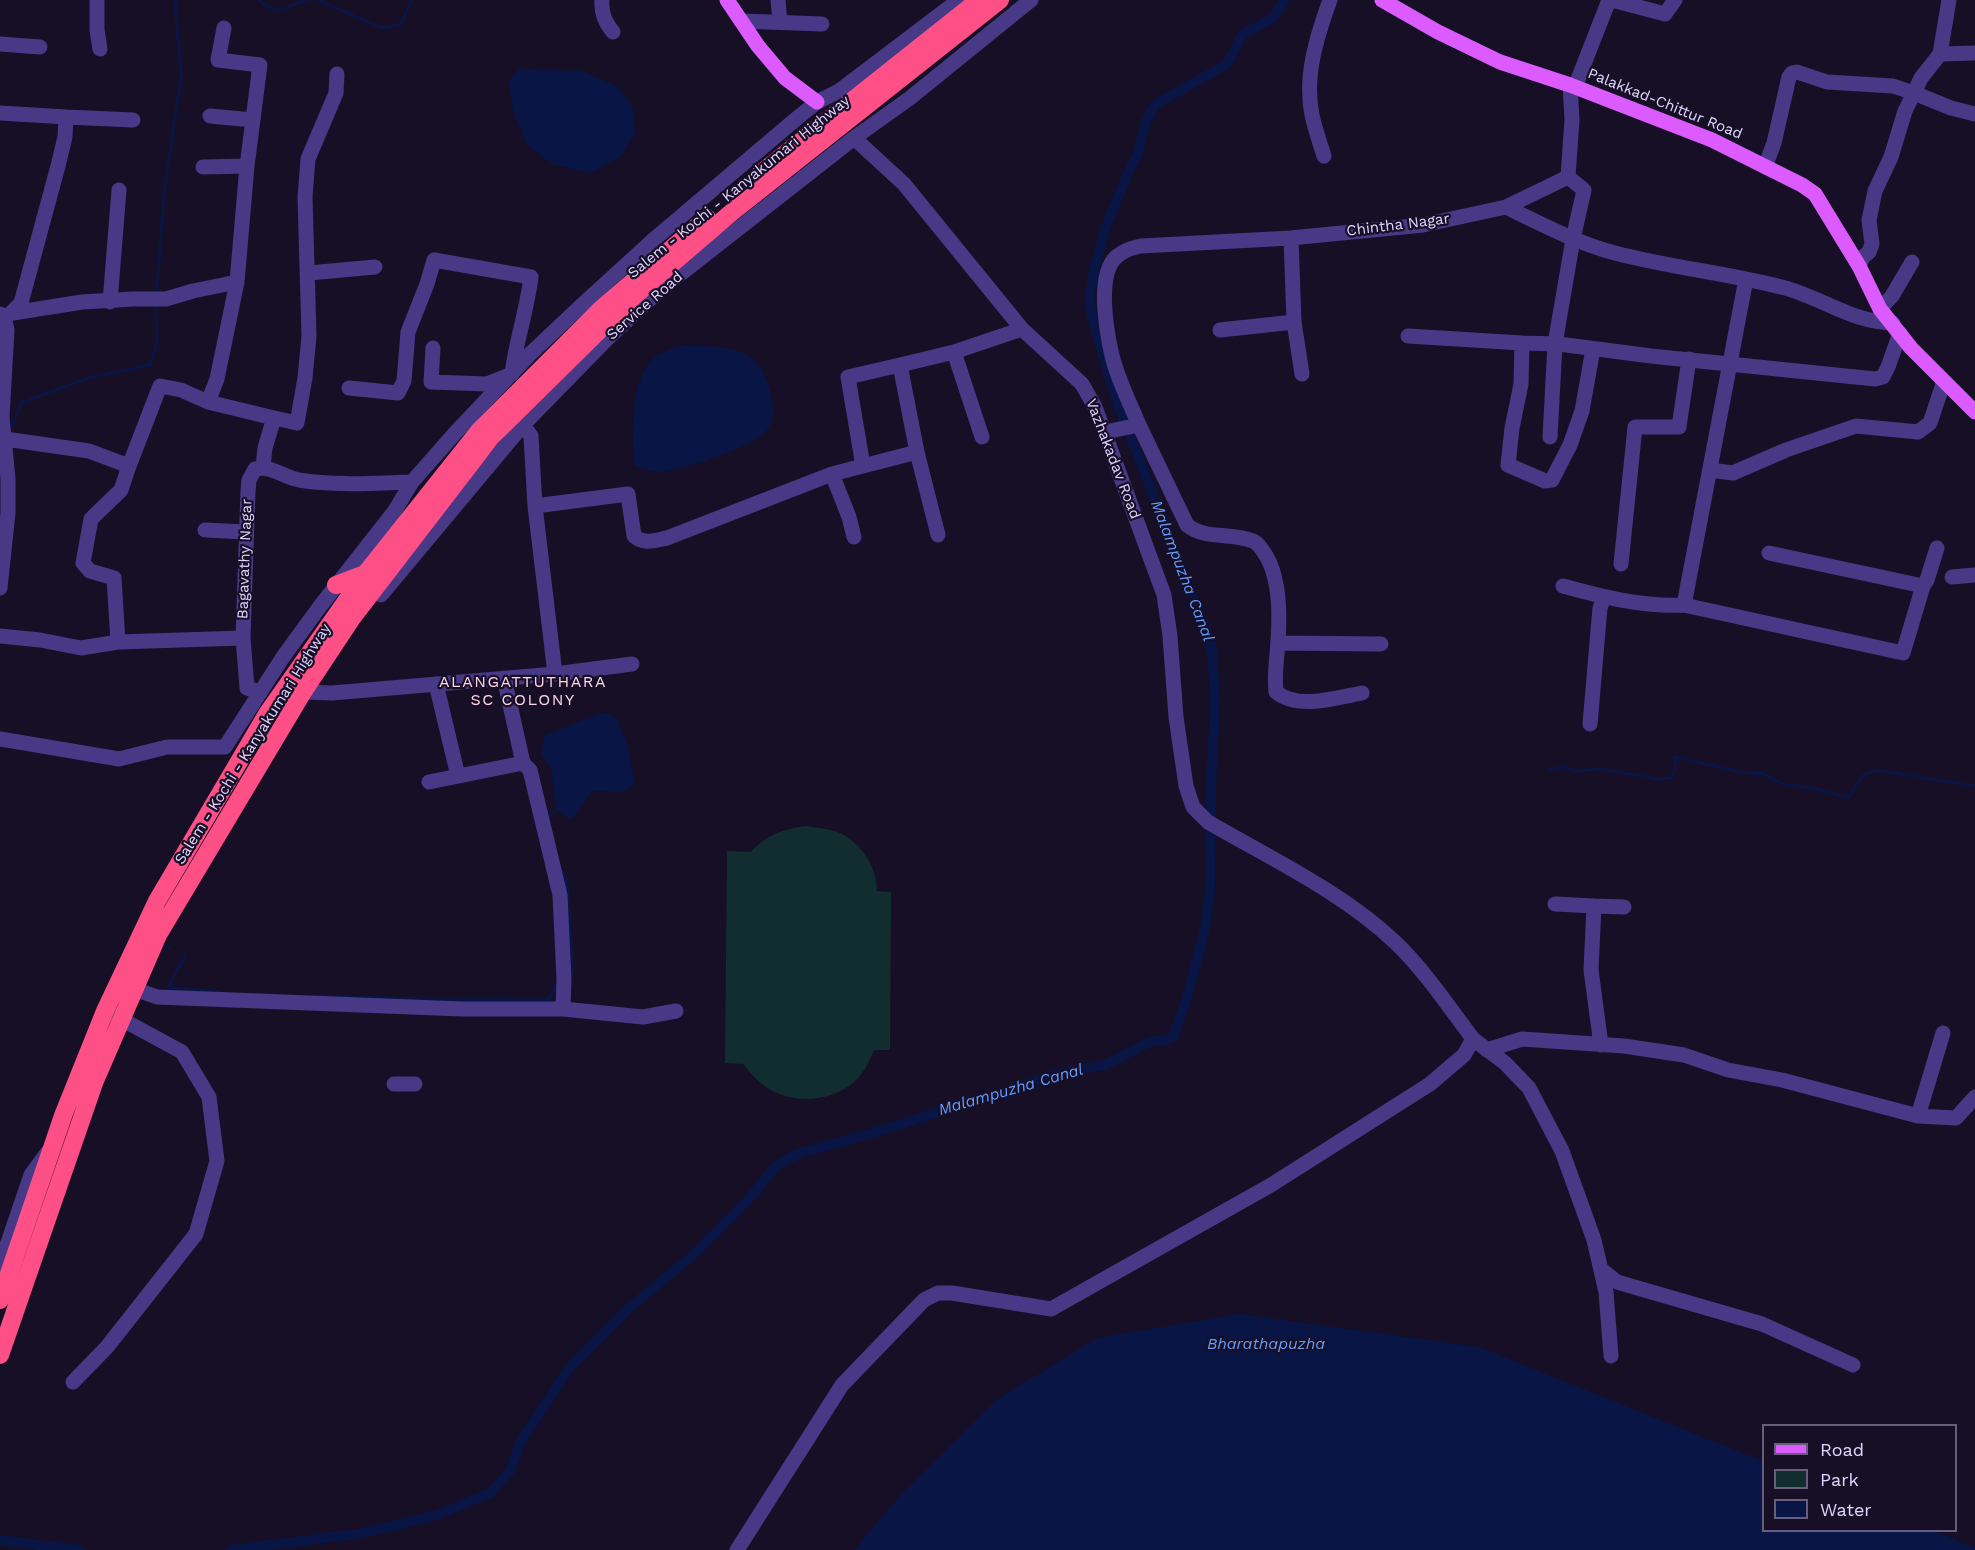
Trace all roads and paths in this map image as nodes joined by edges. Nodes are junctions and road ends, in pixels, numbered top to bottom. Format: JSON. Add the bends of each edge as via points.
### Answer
{"nodes":[{"id":1,"x":97,"y":0,"type":"edge"},
{"id":2,"x":727,"y":0,"type":"edge"},
{"id":3,"x":778,"y":0,"type":"edge"},
{"id":4,"x":959,"y":0,"type":"edge"},
{"id":5,"x":979,"y":0,"type":"edge"},
{"id":6,"x":1000,"y":0,"type":"edge"},
{"id":7,"x":1031,"y":0,"type":"edge"},
{"id":8,"x":1330,"y":0,"type":"edge"},
{"id":9,"x":1382,"y":0,"type":"edge"},
{"id":10,"x":1611,"y":0,"type":"edge"},
{"id":11,"x":1675,"y":0,"type":"edge"},
{"id":12,"x":1949,"y":0,"type":"edge"},
{"id":13,"x":602,"y":5,"type":"edge"},
{"id":14,"x":741,"y":21,"type":"junction"},
{"id":15,"x":780,"y":22,"type":"junction"},
{"id":16,"x":822,"y":24,"type":"dead end"},
{"id":17,"x":224,"y":28,"type":"dead end"},
{"id":18,"x":613,"y":32,"type":"dead end"},
{"id":19,"x":0,"y":44,"type":"edge"},
{"id":20,"x":40,"y":47,"type":"dead end"},
{"id":21,"x":100,"y":49,"type":"dead end"},
{"id":22,"x":1975,"y":53,"type":"edge"},
{"id":23,"x":1940,"y":54,"type":"junction"},
{"id":24,"x":337,"y":74,"type":"dead end"},
{"id":25,"x":1572,"y":86,"type":"junction"},
{"id":26,"x":1914,"y":93,"type":"junction"},
{"id":27,"x":818,"y":102,"type":"junction"},
{"id":28,"x":0,"y":113,"type":"edge"},
{"id":29,"x":1975,"y":114,"type":"edge"},
{"id":30,"x":210,"y":116,"type":"dead end"},
{"id":31,"x":66,"y":117,"type":"junction"},
{"id":32,"x":133,"y":120,"type":"dead end"},
{"id":33,"x":253,"y":120,"type":"junction"},
{"id":34,"x":854,"y":138,"type":"junction"},
{"id":35,"x":1324,"y":156,"type":"dead end"},
{"id":36,"x":247,"y":166,"type":"junction"},
{"id":37,"x":203,"y":167,"type":"dead end"},
{"id":38,"x":1765,"y":167,"type":"junction"},
{"id":39,"x":1568,"y":177,"type":"junction"},
{"id":40,"x":119,"y":190,"type":"dead end"},
{"id":41,"x":1506,"y":207,"type":"junction"},
{"id":42,"x":1291,"y":238,"type":"junction"},
{"id":43,"x":1573,"y":239,"type":"junction"},
{"id":44,"x":1912,"y":262,"type":"dead end"},
{"id":45,"x":1859,"y":266,"type":"junction"},
{"id":46,"x":375,"y":267,"type":"dead end"},
{"id":47,"x":309,"y":273,"type":"junction"},
{"id":48,"x":1746,"y":279,"type":"junction"},
{"id":49,"x":237,"y":282,"type":"junction"},
{"id":50,"x":110,"y":302,"type":"junction"},
{"id":51,"x":1880,"y":309,"type":"junction"},
{"id":52,"x":6,"y":314,"type":"edge"},
{"id":53,"x":1294,"y":322,"type":"junction"},
{"id":54,"x":1896,"y":328,"type":"junction"},
{"id":55,"x":1022,"y":329,"type":"junction"},
{"id":56,"x":1220,"y":330,"type":"dead end"},
{"id":57,"x":1408,"y":336,"type":"dead end"},
{"id":58,"x":1522,"y":343,"type":"junction"},
{"id":59,"x":1555,"y":344,"type":"junction"},
{"id":60,"x":433,"y":348,"type":"dead end"},
{"id":61,"x":1593,"y":349,"type":"junction"},
{"id":62,"x":954,"y":352,"type":"junction"},
{"id":63,"x":1689,"y":359,"type":"junction"},
{"id":64,"x":1731,"y":363,"type":"junction"},
{"id":65,"x":900,"y":364,"type":"junction"},
{"id":66,"x":512,"y":374,"type":"junction"},
{"id":67,"x":1302,"y":374,"type":"dead end"},
{"id":68,"x":404,"y":381,"type":"junction"},
{"id":69,"x":1944,"y":381,"type":"junction"},
{"id":70,"x":431,"y":382,"type":"junction"},
{"id":71,"x":349,"y":388,"type":"dead end"},
{"id":72,"x":208,"y":402,"type":"junction"},
{"id":73,"x":1975,"y":412,"type":"edge"},
{"id":74,"x":274,"y":418,"type":"junction"},
{"id":75,"x":523,"y":425,"type":"junction"},
{"id":76,"x":1139,"y":425,"type":"junction"},
{"id":77,"x":3,"y":427,"type":"edge"},
{"id":78,"x":1105,"y":432,"type":"junction"},
{"id":79,"x":982,"y":437,"type":"dead end"},
{"id":80,"x":1550,"y":437,"type":"dead end"},
{"id":81,"x":917,"y":452,"type":"junction"},
{"id":82,"x":129,"y":466,"type":"junction"},
{"id":83,"x":863,"y":466,"type":"junction"},
{"id":84,"x":263,"y":467,"type":"junction"},
{"id":85,"x":1710,"y":470,"type":"junction"},
{"id":86,"x":832,"y":474,"type":"junction"},
{"id":87,"x":412,"y":482,"type":"junction"},
{"id":88,"x":535,"y":506,"type":"junction"},
{"id":89,"x":394,"y":512,"type":"junction"},
{"id":90,"x":205,"y":530,"type":"dead end"},
{"id":91,"x":245,"y":532,"type":"junction"},
{"id":92,"x":938,"y":535,"type":"dead end"},
{"id":93,"x":854,"y":537,"type":"dead end"},
{"id":94,"x":387,"y":546,"type":"junction"},
{"id":95,"x":1937,"y":548,"type":"dead end"},
{"id":96,"x":1769,"y":553,"type":"dead end"},
{"id":97,"x":1621,"y":564,"type":"dead end"},
{"id":98,"x":365,"y":574,"type":"junction"},
{"id":99,"x":1975,"y":575,"type":"edge"},
{"id":100,"x":1952,"y":577,"type":"dead end"},
{"id":101,"x":336,"y":585,"type":"junction"},
{"id":102,"x":1563,"y":586,"type":"dead end"},
{"id":103,"x":1923,"y":586,"type":"junction"},
{"id":104,"x":0,"y":588,"type":"edge"},
{"id":105,"x":1604,"y":597,"type":"junction"},
{"id":106,"x":1684,"y":605,"type":"junction"},
{"id":107,"x":0,"y":636,"type":"edge"},
{"id":108,"x":243,"y":638,"type":"junction"},
{"id":109,"x":118,"y":642,"type":"junction"},
{"id":110,"x":1278,"y":643,"type":"junction"},
{"id":111,"x":1381,"y":644,"type":"dead end"},
{"id":112,"x":632,"y":664,"type":"dead end"},
{"id":113,"x":316,"y":672,"type":"junction"},
{"id":114,"x":555,"y":674,"type":"junction"},
{"id":115,"x":504,"y":678,"type":"junction"},
{"id":116,"x":436,"y":684,"type":"junction"},
{"id":117,"x":260,"y":692,"type":"junction"},
{"id":118,"x":303,"y":692,"type":"junction"},
{"id":119,"x":1362,"y":693,"type":"dead end"},
{"id":120,"x":1590,"y":724,"type":"dead end"},
{"id":121,"x":0,"y":739,"type":"edge"},
{"id":122,"x":523,"y":763,"type":"junction"},
{"id":123,"x":458,"y":776,"type":"junction"},
{"id":124,"x":429,"y":782,"type":"dead end"},
{"id":125,"x":1555,"y":904,"type":"dead end"},
{"id":126,"x":1593,"y":906,"type":"junction"},
{"id":127,"x":1624,"y":908,"type":"dead end"},
{"id":128,"x":134,"y":989,"type":"junction"},
{"id":129,"x":563,"y":1009,"type":"junction"},
{"id":130,"x":676,"y":1011,"type":"dead end"},
{"id":131,"x":113,"y":1015,"type":"junction"},
{"id":132,"x":1943,"y":1033,"type":"dead end"},
{"id":133,"x":1473,"y":1039,"type":"junction"},
{"id":134,"x":1601,"y":1045,"type":"junction"},
{"id":135,"x":1487,"y":1050,"type":"junction"},
{"id":136,"x":394,"y":1084,"type":"dead end"},
{"id":137,"x":415,"y":1084,"type":"dead end"},
{"id":138,"x":1975,"y":1097,"type":"edge"},
{"id":139,"x":1917,"y":1116,"type":"junction"},
{"id":140,"x":54,"y":1143,"type":"junction"},
{"id":141,"x":0,"y":1266,"type":"edge"},
{"id":142,"x":1601,"y":1269,"type":"junction"},
{"id":143,"x":0,"y":1300,"type":"edge"},
{"id":144,"x":0,"y":1355,"type":"edge"},
{"id":145,"x":1611,"y":1356,"type":"dead end"},
{"id":146,"x":1853,"y":1365,"type":"dead end"},
{"id":147,"x":73,"y":1382,"type":"dead end"},
{"id":148,"x":737,"y":1550,"type":"edge"}],
"edges":[{"from":1,"to":21,"type":"street"},
{"from":2,"to":14,"type":"main road"},
{"from":3,"to":15,"type":"street"},
{"from":4,"to":27,"type":"street","via":[[839,91]]},
{"from":5,"to":94,"type":"highway","name":"Salem - Kochi - Kanyakumari Highway","via":[[729,199],[601,309],[479,431]]},
{"from":6,"to":113,"type":"highway","name":"Salem - Kochi - Kanyakumari Highway","via":[[732,212],[632,298],[491,437],[352,618]]},
{"from":7,"to":34,"type":"street","name":"Service Road","via":[[910,99]]},
{"from":8,"to":35,"type":"street","via":[[1318,34],[1310,81],[1312,114]]},
{"from":9,"to":25,"type":"main road","name":"Palakkad-Chittur Road","via":[[1500,62]]},
{"from":10,"to":11,"type":"street","via":[[1665,14]]},
{"from":10,"to":25,"type":"street"},
{"from":12,"to":23,"type":"street"},
{"from":13,"to":18,"type":"street"},
{"from":14,"to":15,"type":"street"},
{"from":14,"to":27,"type":"main road","via":[[784,78]]},
{"from":15,"to":16,"type":"street"},
{"from":17,"to":33,"type":"street","via":[[218,60],[260,65]]},
{"from":19,"to":20,"type":"street"},
{"from":22,"to":23,"type":"street"},
{"from":23,"to":26,"type":"street"},
{"from":24,"to":47,"type":"street","via":[[336,93],[308,159]]},
{"from":25,"to":38,"type":"main road","name":"Palakkad-Chittur Road","via":[[1712,140]]},
{"from":25,"to":39,"type":"street"},
{"from":26,"to":29,"type":"street"},
{"from":26,"to":38,"type":"street","via":[[1893,86],[1827,82],[1792,73]]},
{"from":26,"to":45,"type":"street","via":[[1875,191],[1869,220],[1872,244]]},
{"from":27,"to":66,"type":"street","via":[[652,241]]},
{"from":28,"to":31,"type":"street"},
{"from":30,"to":33,"type":"street"},
{"from":31,"to":32,"type":"street"},
{"from":31,"to":52,"type":"street","via":[[53,188],[21,303]]},
{"from":33,"to":36,"type":"street"},
{"from":34,"to":55,"type":"street","name":"Vazhakadav Road","via":[[904,184]]},
{"from":34,"to":75,"type":"street","name":"Service Road","via":[[660,290]]},
{"from":36,"to":37,"type":"street"},
{"from":36,"to":49,"type":"street"},
{"from":38,"to":45,"type":"main road","name":"Palakkad-Chittur Road","via":[[1815,194]]},
{"from":39,"to":41,"type":"street","name":"Chintha Nagar"},
{"from":39,"to":43,"type":"street","via":[[1584,190]]},
{"from":40,"to":50,"type":"street"},
{"from":41,"to":42,"type":"street","name":"Chintha Nagar","via":[[1423,225]]},
{"from":41,"to":43,"type":"street"},
{"from":42,"to":53,"type":"street"},
{"from":42,"to":76,"type":"street","name":"Chintha Nagar","via":[[1134,247],[1116,257],[1107,274],[1105,313],[1111,352]]},
{"from":43,"to":48,"type":"street","via":[[1615,253]]},
{"from":43,"to":59,"type":"street"},
{"from":44,"to":51,"type":"street"},
{"from":45,"to":51,"type":"main road","name":"Palakkad-Chittur Road"},
{"from":46,"to":47,"type":"street"},
{"from":47,"to":74,"type":"street","via":[[306,378],[297,423]]},
{"from":48,"to":54,"type":"street","via":[[1786,288],[1850,315]]},
{"from":48,"to":64,"type":"street"},
{"from":49,"to":50,"type":"street","via":[[158,299]]},
{"from":49,"to":72,"type":"street","via":[[217,379]]},
{"from":50,"to":52,"type":"street","via":[[82,302]]},
{"from":51,"to":54,"type":"main road","name":"Palakkad-Chittur Road"},
{"from":52,"to":77,"type":"street"},
{"from":53,"to":56,"type":"street"},
{"from":53,"to":67,"type":"street"},
{"from":54,"to":64,"type":"street","via":[[1888,367],[1883,376],[1875,379]]},
{"from":54,"to":69,"type":"main road","name":"Palakkad-Chittur Road"},
{"from":55,"to":62,"type":"street"},
{"from":55,"to":78,"type":"street","name":"Vazhakadav Road","via":[[1082,384]]},
{"from":57,"to":58,"type":"street"},
{"from":58,"to":59,"type":"street"},
{"from":58,"to":61,"type":"street","via":[[1521,384],[1508,465],[1545,481],[1552,480],[1570,445],[1582,411]]},
{"from":59,"to":61,"type":"street"},
{"from":59,"to":80,"type":"street"},
{"from":60,"to":70,"type":"street"},
{"from":61,"to":63,"type":"street"},
{"from":62,"to":65,"type":"street"},
{"from":62,"to":79,"type":"street"},
{"from":63,"to":64,"type":"street"},
{"from":63,"to":97,"type":"street","via":[[1679,427],[1635,427]]},
{"from":64,"to":85,"type":"street"},
{"from":65,"to":81,"type":"street"},
{"from":65,"to":83,"type":"street","via":[[848,377]]},
{"from":66,"to":68,"type":"street","via":[[531,278],[434,260],[408,332]]},
{"from":66,"to":70,"type":"street","via":[[487,384]]},
{"from":66,"to":87,"type":"street"},
{"from":68,"to":70,"type":"street"},
{"from":68,"to":71,"type":"street","via":[[398,393]]},
{"from":69,"to":73,"type":"main road","name":"Palakkad-Chittur Road"},
{"from":69,"to":85,"type":"street","via":[[1930,423],[1918,432],[1856,426],[1733,473]]},
{"from":72,"to":74,"type":"street"},
{"from":72,"to":82,"type":"street","via":[[160,386]]},
{"from":74,"to":84,"type":"street"},
{"from":75,"to":88,"type":"street","via":[[531,436]]},
{"from":75,"to":113,"type":"street","name":"Service Road","via":[[387,586],[338,655]]},
{"from":76,"to":78,"type":"street"},
{"from":76,"to":110,"type":"street","name":"Chintha Nagar","via":[[1187,525],[1206,534],[1235,535],[1257,543],[1269,558],[1277,596]]},
{"from":77,"to":82,"type":"street"},
{"from":77,"to":104,"type":"street","via":[[8,513]]},
{"from":78,"to":133,"type":"street","name":"Vazhakadav Road","via":[[1164,595],[1176,717],[1186,786],[1194,807],[1208,822],[1350,905],[1396,943]]},
{"from":81,"to":83,"type":"street"},
{"from":81,"to":92,"type":"street"},
{"from":82,"to":109,"type":"street","via":[[122,490],[91,519],[83,563],[90,572],[114,578]]},
{"from":83,"to":86,"type":"street"},
{"from":84,"to":87,"type":"street","via":[[296,480],[338,485]]},
{"from":84,"to":91,"type":"street","name":"Bagavathy Nagar","via":[[255,469],[249,480]]},
{"from":85,"to":106,"type":"street"},
{"from":86,"to":88,"type":"street","via":[[649,542],[634,536],[628,494]]},
{"from":86,"to":93,"type":"street"},
{"from":87,"to":89,"type":"street"},
{"from":88,"to":114,"type":"street"},
{"from":89,"to":94,"type":"street"},
{"from":89,"to":101,"type":"street"},
{"from":90,"to":91,"type":"street"},
{"from":91,"to":108,"type":"street","name":"Bagavathy Nagar"},
{"from":94,"to":98,"type":"highway","name":"Salem - Kochi - Kanyakumari Highway"},
{"from":95,"to":103,"type":"street"},
{"from":96,"to":103,"type":"street"},
{"from":98,"to":101,"type":"highway"},
{"from":98,"to":131,"type":"highway","name":"Salem - Kochi - Kanyakumari Highway","via":[[246,749],[157,901]]},
{"from":99,"to":100,"type":"street"},
{"from":101,"to":117,"type":"street"},
{"from":102,"to":105,"type":"street"},
{"from":103,"to":106,"type":"street","via":[[1903,653]]},
{"from":105,"to":106,"type":"street","via":[[1657,606]]},
{"from":105,"to":120,"type":"street"},
{"from":107,"to":109,"type":"street","via":[[81,648]]},
{"from":108,"to":109,"type":"street"},
{"from":108,"to":117,"type":"street","name":"Bagavathy Nagar","via":[[247,688]]},
{"from":110,"to":111,"type":"street"},
{"from":110,"to":119,"type":"street","name":"Chintha Nagar","via":[[1274,678],[1276,692],[1285,699],[1320,700]]},
{"from":112,"to":114,"type":"street"},
{"from":113,"to":118,"type":"highway","name":"Salem - Kochi - Kanyakumari Highway"},
{"from":114,"to":115,"type":"street"},
{"from":115,"to":116,"type":"street"},
{"from":115,"to":122,"type":"street"},
{"from":116,"to":118,"type":"street"},
{"from":116,"to":123,"type":"street"},
{"from":117,"to":121,"type":"street","via":[[225,747],[167,747],[119,759]]},
{"from":118,"to":128,"type":"highway","name":"Salem - Kochi - Kanyakumari Highway","via":[[158,935]]},
{"from":122,"to":123,"type":"street"},
{"from":122,"to":129,"type":"street","via":[[530,770],[560,895]]},
{"from":123,"to":124,"type":"street"},
{"from":125,"to":126,"type":"street"},
{"from":126,"to":127,"type":"street"},
{"from":126,"to":134,"type":"street","via":[[1591,970]]},
{"from":128,"to":129,"type":"street","via":[[157,997]]},
{"from":128,"to":131,"type":"highway","name":"Salem - Kochi - Kanyakumari Highway"},
{"from":129,"to":130,"type":"street","via":[[643,1017]]},
{"from":131,"to":140,"type":"highway","name":"Salem - Kochi - Kanyakumari Highway","via":[[90,1045]]},
{"from":131,"to":144,"type":"highway","name":"Salem - Kochi - Kanyakumari Highway","via":[[94,1083]]},
{"from":131,"to":147,"type":"street","via":[[182,1052],[209,1097],[217,1161],[196,1234],[107,1347]]},
{"from":132,"to":139,"type":"street"},
{"from":133,"to":135,"type":"street"},
{"from":133,"to":148,"type":"street","via":[[1464,1055],[1420,1091],[1271,1185],[1051,1309],[952,1293],[938,1293],[924,1300],[843,1385]]},
{"from":134,"to":135,"type":"street","via":[[1522,1039]]},
{"from":134,"to":139,"type":"street","via":[[1684,1055],[1728,1070],[1782,1080]]},
{"from":135,"to":142,"type":"street","via":[[1529,1088],[1562,1151]]},
{"from":136,"to":137,"type":"street"},
{"from":138,"to":139,"type":"street","via":[[1956,1118]]},
{"from":140,"to":141,"type":"street","via":[[31,1175]]},
{"from":140,"to":143,"type":"highway","name":"Salem - Kochi - Kanyakumari Highway"},
{"from":142,"to":145,"type":"street"},
{"from":142,"to":146,"type":"street","via":[[1617,1282],[1762,1324]]}]}
